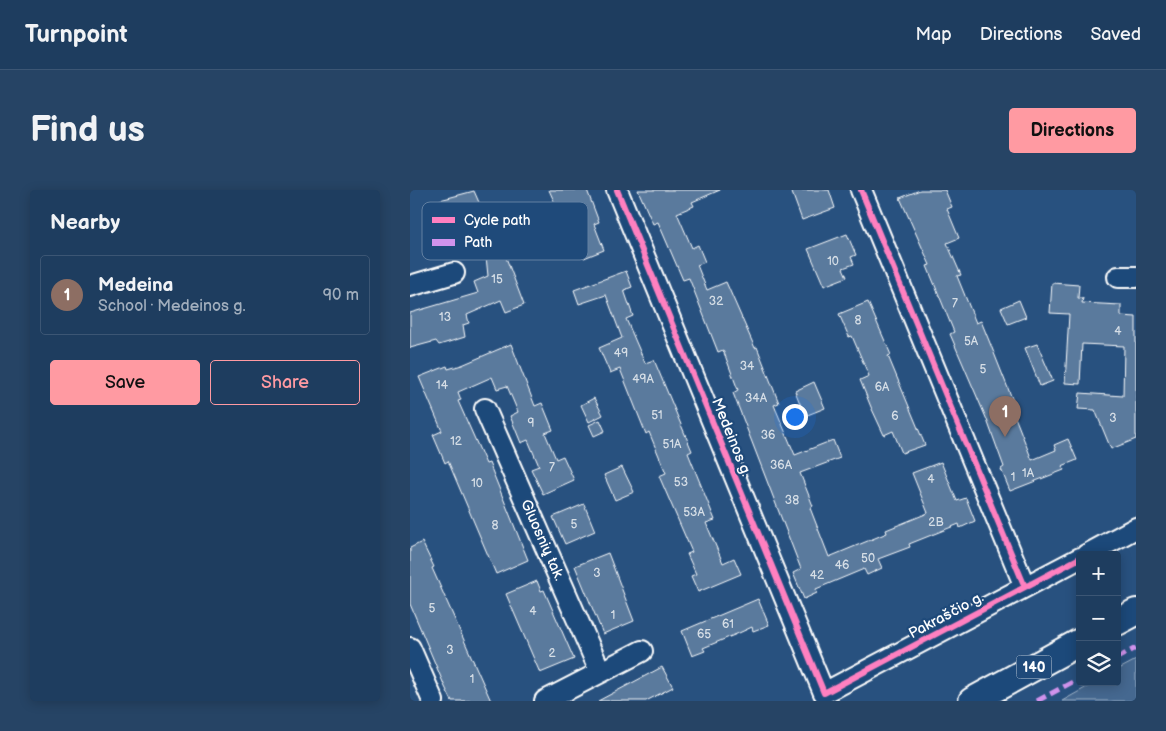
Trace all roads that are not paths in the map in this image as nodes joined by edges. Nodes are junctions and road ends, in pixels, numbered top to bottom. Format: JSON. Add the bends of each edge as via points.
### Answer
{"nodes":[{"id":1,"x":617,"y":190,"type":"edge"},
{"id":2,"x":861,"y":190,"type":"edge"},
{"id":3,"x":454,"y":273,"type":"dead end"},
{"id":4,"x":410,"y":286,"type":"edge"},
{"id":5,"x":485,"y":409,"type":"dead end"},
{"id":6,"x":1136,"y":528,"type":"edge"},
{"id":7,"x":1093,"y":551,"type":"edge"},
{"id":8,"x":1076,"y":560,"type":"edge"},
{"id":9,"x":1025,"y":587,"type":"junction"},
{"id":10,"x":1136,"y":612,"type":"edge"},
{"id":11,"x":1121,"y":620,"type":"edge"},
{"id":12,"x":1076,"y":644,"type":"edge"},
{"id":13,"x":410,"y":648,"type":"edge"},
{"id":14,"x":642,"y":651,"type":"dead end"},
{"id":15,"x":600,"y":671,"type":"junction"},
{"id":16,"x":824,"y":693,"type":"joint"},
{"id":17,"x":433,"y":701,"type":"edge"},
{"id":18,"x":545,"y":701,"type":"edge"},
{"id":19,"x":972,"y":701,"type":"edge"}],
"edges":[{"from":1,"to":16,"type":"street","name":"Medeinos g."},
{"from":2,"to":9,"type":"street"},
{"from":3,"to":4,"type":"street"},
{"from":5,"to":15,"type":"street","name":"Gluosnių tak."},
{"from":6,"to":7,"type":"street"},
{"from":8,"to":9,"type":"street","name":"Pakraščio g."},
{"from":9,"to":16,"type":"street","name":"Pakraščio g."},
{"from":10,"to":11,"type":"main road"},
{"from":12,"to":19,"type":"main road","number":"140"},
{"from":13,"to":17,"type":"street"},
{"from":14,"to":15,"type":"street"},
{"from":15,"to":18,"type":"street"}]}
